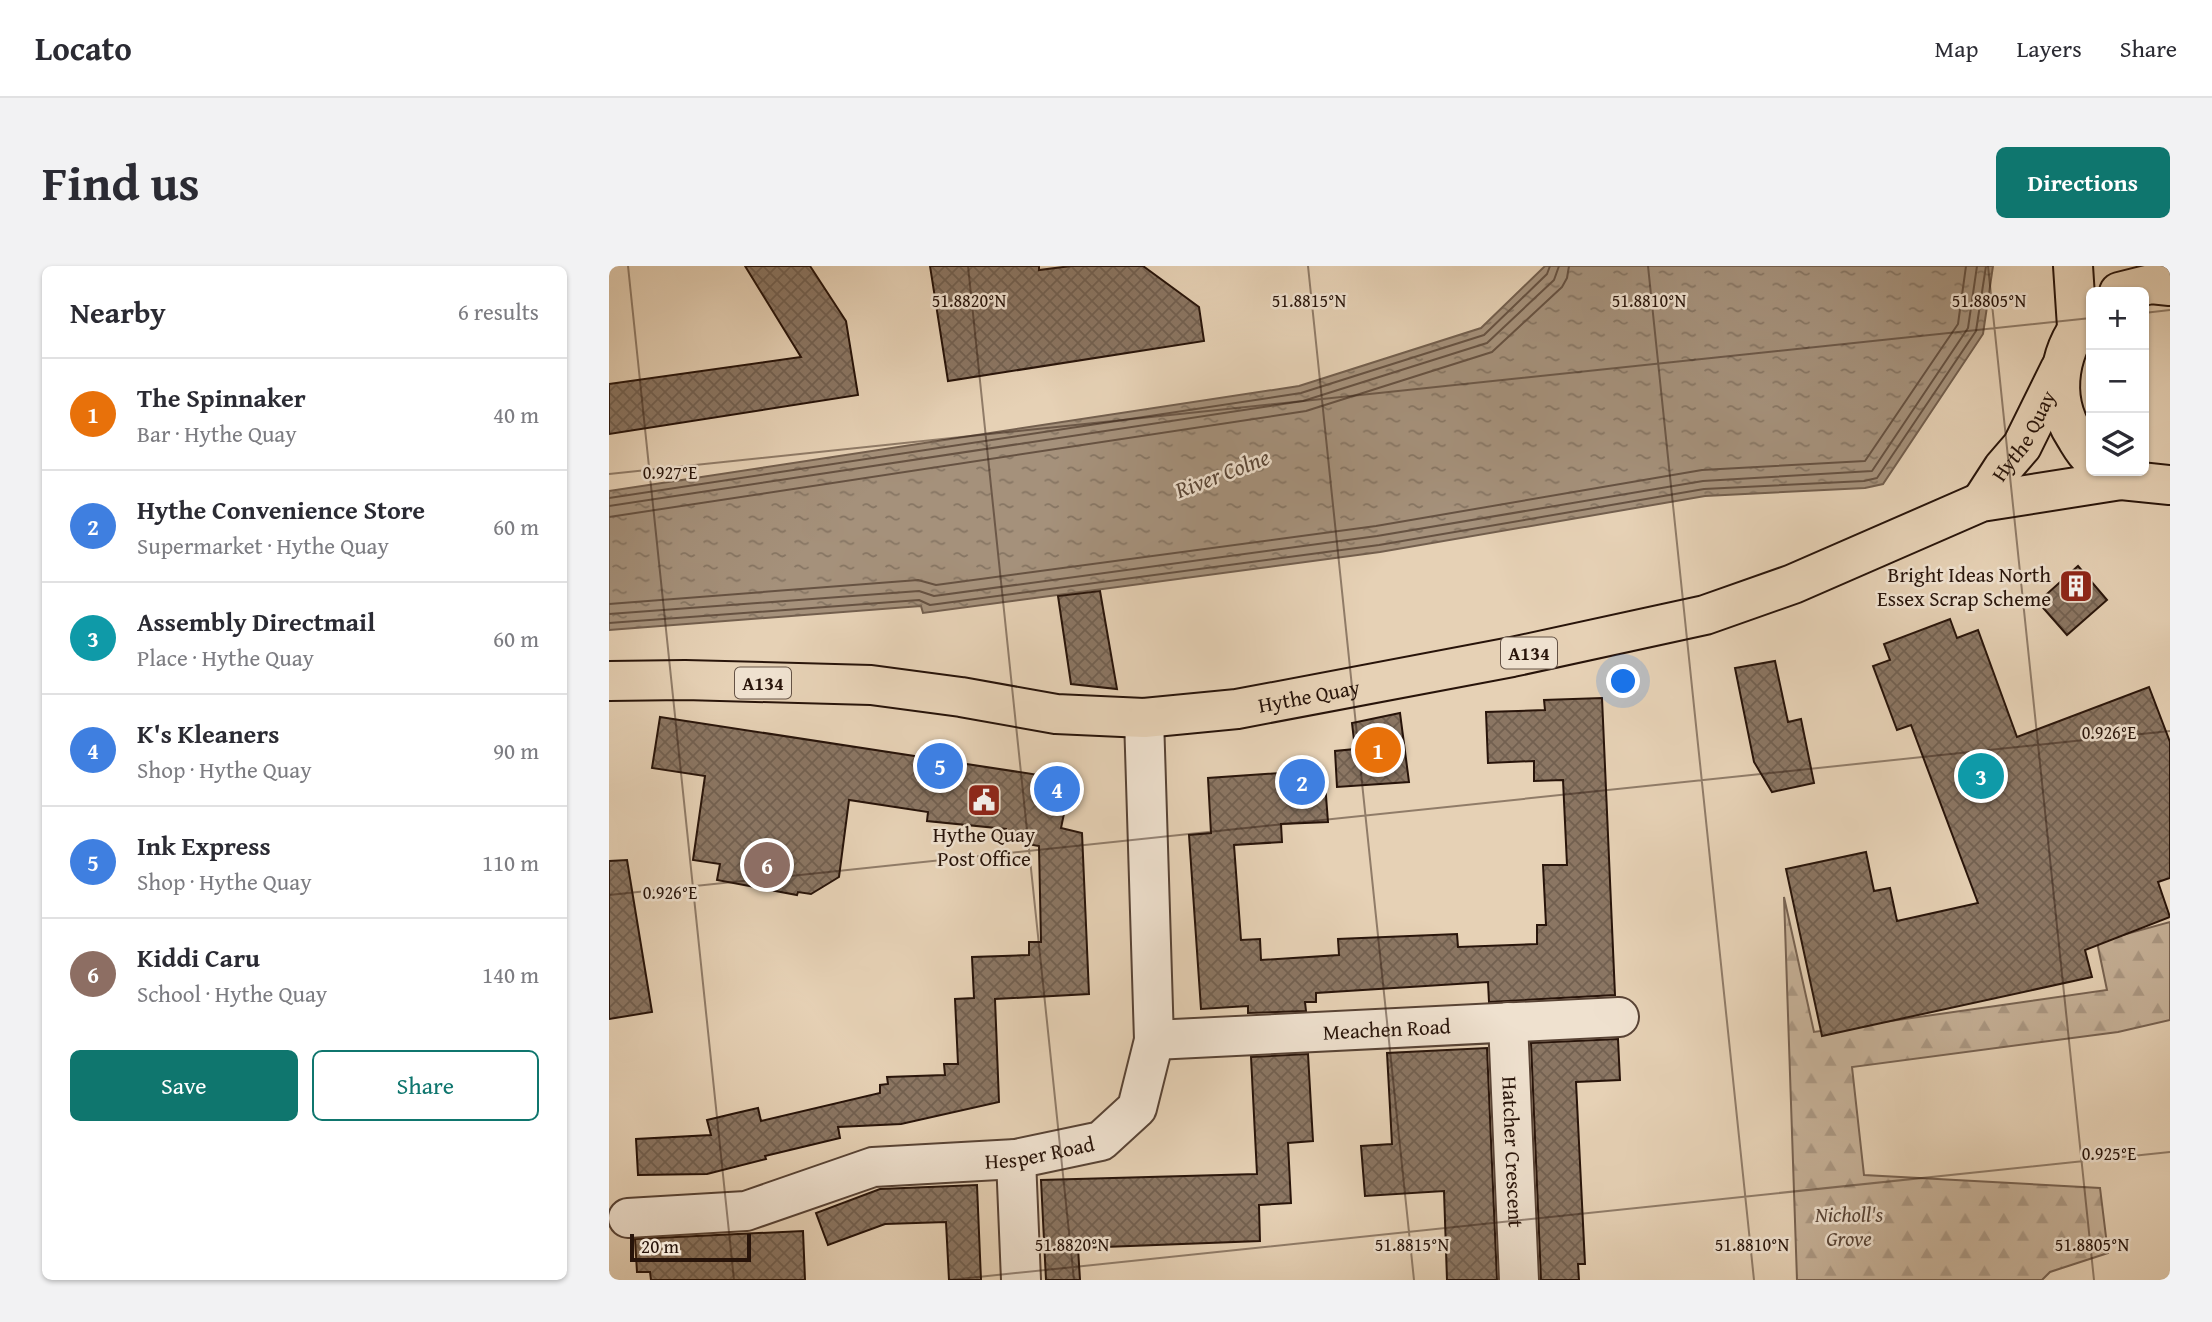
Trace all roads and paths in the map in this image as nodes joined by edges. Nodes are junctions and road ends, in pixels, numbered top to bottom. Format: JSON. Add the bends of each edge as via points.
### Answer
{"nodes":[{"id":1,"x":2073,"y":266,"type":"edge"},
{"id":2,"x":2170,"y":286,"type":"edge"},
{"id":3,"x":2139,"y":287,"type":"edge"},
{"id":4,"x":2084,"y":320,"type":"edge"},
{"id":5,"x":2060,"y":369,"type":"junction"},
{"id":6,"x":2086,"y":445,"type":"edge"},
{"id":7,"x":2086,"y":475,"type":"edge"},
{"id":8,"x":2132,"y":476,"type":"edge"},
{"id":9,"x":2170,"y":485,"type":"edge"},
{"id":10,"x":1981,"y":502,"type":"junction"},
{"id":11,"x":609,"y":681,"type":"edge"},
{"id":12,"x":1144,"y":718,"type":"junction"},
{"id":13,"x":1619,"y":1017,"type":"dead end"},
{"id":14,"x":1508,"y":1022,"type":"junction"},
{"id":15,"x":1154,"y":1040,"type":"junction"},
{"id":16,"x":1016,"y":1160,"type":"junction"},
{"id":17,"x":628,"y":1217,"type":"dead end"},
{"id":18,"x":1021,"y":1280,"type":"edge"},
{"id":19,"x":1519,"y":1280,"type":"edge"}],
"edges":[{"from":1,"to":4,"type":"main road"},
{"from":2,"to":3,"type":"main road"},
{"from":4,"to":5,"type":"main road","name":"Hythe Quay"},
{"from":5,"to":6,"type":"main road","via":[[2059,389],[2067,423]]},
{"from":5,"to":10,"type":"main road","name":"Hythe Quay","via":[[2022,446]]},
{"from":7,"to":10,"type":"main road","name":"Hythe Quay","number":"A134"},
{"from":8,"to":9,"type":"main road","number":"A134"},
{"from":10,"to":12,"type":"main road","name":"Hythe Quay","number":"A134","via":[[1793,584],[1705,615],[1365,686],[1237,709]]},
{"from":11,"to":12,"type":"main road","name":"Hythe Quay","number":"A134","via":[[871,685],[1056,714]]},
{"from":12,"to":15,"type":"street","name":"Hesper Road"},
{"from":13,"to":14,"type":"street","name":"Meachen Road"},
{"from":14,"to":15,"type":"street","name":"Meachen Road"},
{"from":14,"to":19,"type":"street","name":"Hatcher Crescent"},
{"from":15,"to":16,"type":"street","name":"Hesper Road","via":[[1137,1108],[1101,1141]]},
{"from":16,"to":17,"type":"street","name":"Hesper Road","via":[[873,1167],[746,1211]]},
{"from":16,"to":18,"type":"street"}]}
